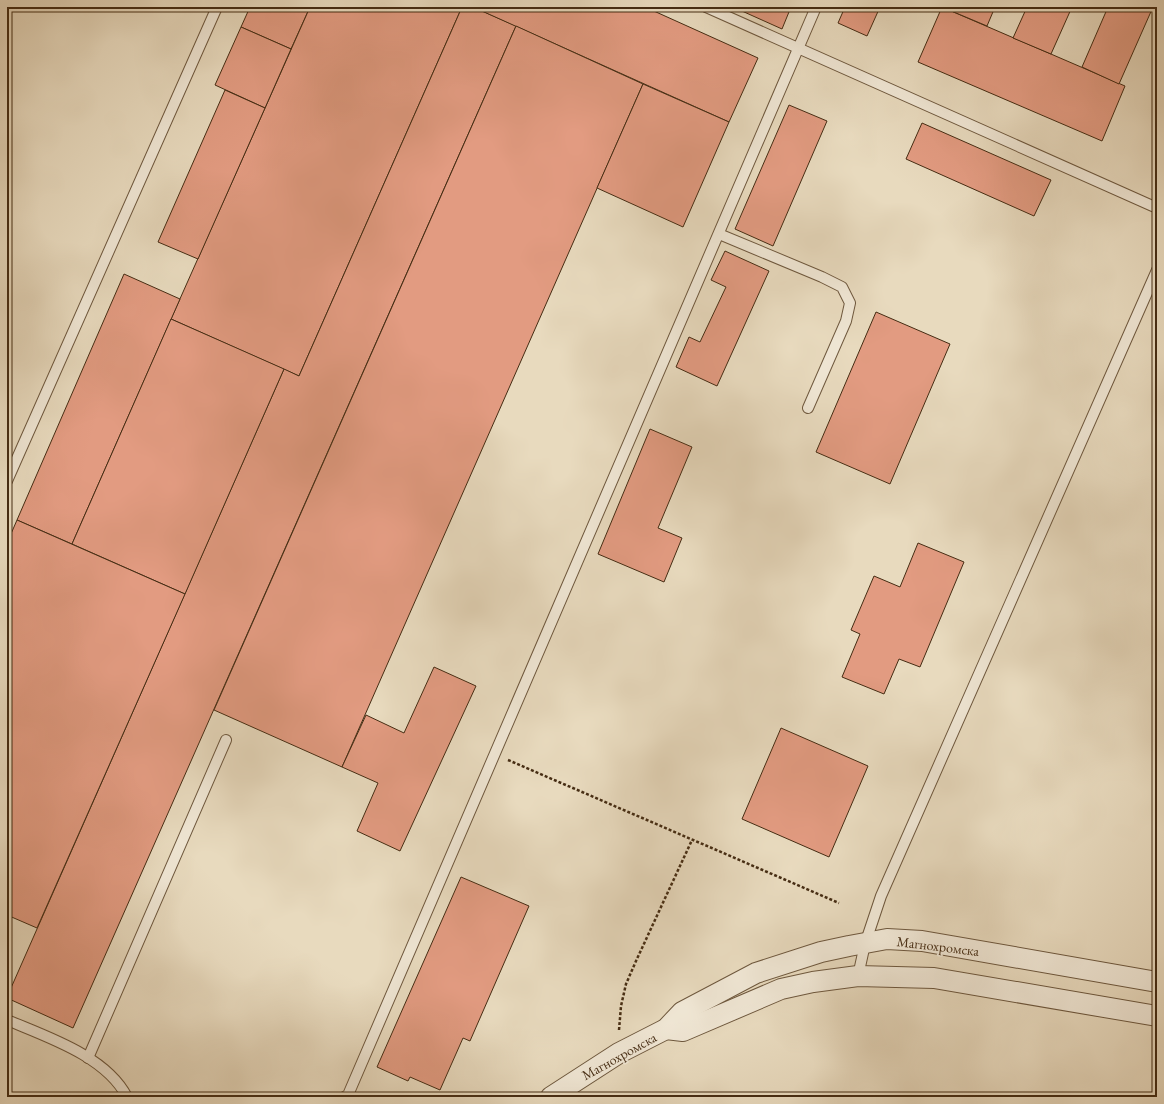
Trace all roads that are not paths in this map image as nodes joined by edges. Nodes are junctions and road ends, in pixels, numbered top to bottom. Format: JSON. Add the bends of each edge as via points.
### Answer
{"nodes":[{"id":1,"x":217,"y":7,"type":"edge"},
{"id":2,"x":706,"y":7,"type":"edge"},
{"id":3,"x":816,"y":7,"type":"edge"},
{"id":4,"x":798,"y":48,"type":"junction"},
{"id":5,"x":1157,"y":208,"type":"edge"},
{"id":6,"x":718,"y":234,"type":"junction"},
{"id":7,"x":1157,"y":270,"type":"edge"},
{"id":8,"x":808,"y":408,"type":"dead end"},
{"id":9,"x":7,"y":481,"type":"edge"},
{"id":10,"x":226,"y":740,"type":"dead end"},
{"id":11,"x":865,"y":944,"type":"junction"},
{"id":12,"x":858,"y":976,"type":"junction"},
{"id":13,"x":1157,"y":982,"type":"edge"},
{"id":14,"x":1157,"y":1016,"type":"edge"},
{"id":15,"x":7,"y":1020,"type":"edge"},
{"id":16,"x":666,"y":1029,"type":"junction"},
{"id":17,"x":88,"y":1058,"type":"junction"},
{"id":18,"x":126,"y":1097,"type":"edge"},
{"id":19,"x":344,"y":1097,"type":"edge"},
{"id":20,"x":551,"y":1097,"type":"edge"}],
"edges":[{"from":1,"to":9,"type":"lane"},
{"from":2,"to":4,"type":"lane"},
{"from":3,"to":4,"type":"lane"},
{"from":4,"to":5,"type":"lane"},
{"from":4,"to":6,"type":"lane"},
{"from":6,"to":8,"type":"lane","via":[[842,286],[850,303],[846,321]]},
{"from":6,"to":19,"type":"lane","via":[[348,1095]]},
{"from":7,"to":11,"type":"lane","via":[[881,896]]},
{"from":10,"to":17,"type":"lane"},
{"from":11,"to":12,"type":"lane"},
{"from":11,"to":13,"type":"street","name":"Магнохромска","via":[[888,939],[922,941]]},
{"from":11,"to":16,"type":"street","name":"Магнохромска","via":[[821,952],[756,973],[682,1012]]},
{"from":12,"to":14,"type":"street","name":"Магнохромска","via":[[934,978]]},
{"from":12,"to":16,"type":"street","name":"Магнохромска","via":[[781,989],[683,1031]]},
{"from":15,"to":17,"type":"lane"},
{"from":16,"to":20,"type":"street","name":"Магнохромска","via":[[619,1053]]},
{"from":17,"to":18,"type":"lane","via":[[114,1078]]}]}
